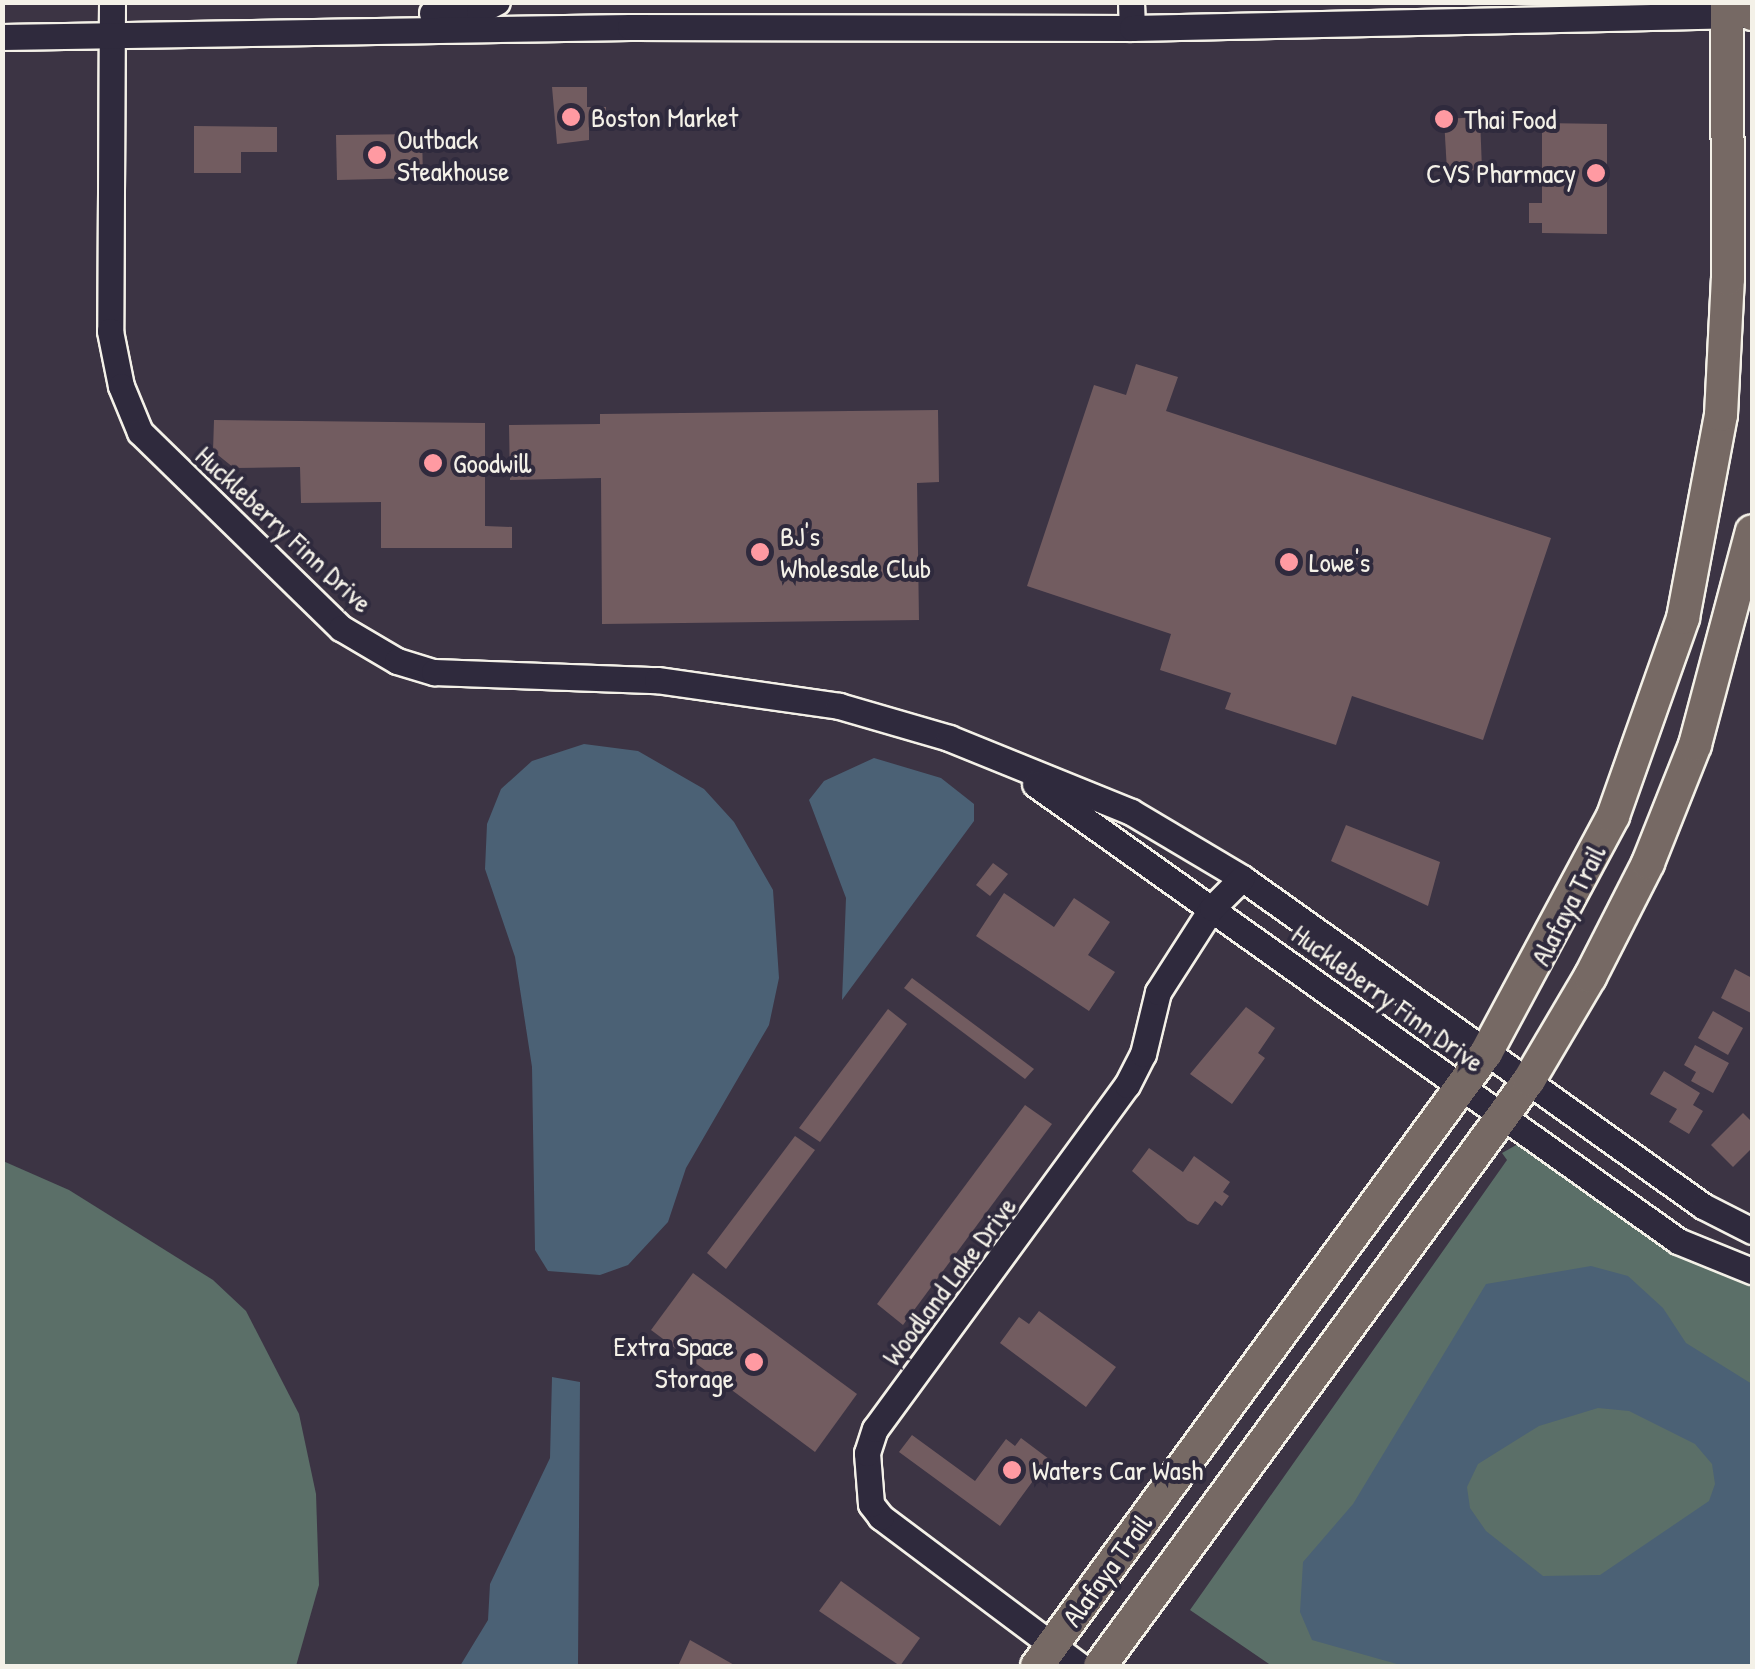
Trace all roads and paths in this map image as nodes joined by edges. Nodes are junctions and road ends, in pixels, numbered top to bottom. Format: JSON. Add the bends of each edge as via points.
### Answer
{"nodes":[{"id":1,"x":112,"y":2,"type":"edge"},
{"id":2,"x":497,"y":2,"type":"edge"},
{"id":3,"x":1742,"y":10,"type":"edge"},
{"id":4,"x":1132,"y":16,"type":"edge"},
{"id":5,"x":319,"y":30,"type":"junction"},
{"id":6,"x":112,"y":36,"type":"junction"},
{"id":7,"x":2,"y":37,"type":"edge"},
{"id":8,"x":1752,"y":531,"type":"edge"},
{"id":9,"x":1698,"y":552,"type":"junction"},
{"id":10,"x":1729,"y":624,"type":"junction"},
{"id":11,"x":996,"y":757,"type":"junction"},
{"id":12,"x":1242,"y":878,"type":"junction"},
{"id":13,"x":1212,"y":908,"type":"junction"},
{"id":14,"x":1486,"y":1053,"type":"junction"},
{"id":15,"x":1529,"y":1080,"type":"junction"},
{"id":16,"x":1461,"y":1088,"type":"junction"},
{"id":17,"x":1501,"y":1116,"type":"junction"},
{"id":18,"x":1752,"y":1230,"type":"edge"},
{"id":19,"x":1752,"y":1272,"type":"edge"},
{"id":20,"x":1045,"y":1656,"type":"edge"},
{"id":21,"x":1080,"y":1666,"type":"edge"},
{"id":22,"x":1100,"y":1666,"type":"edge"}],
"edges":[{"from":1,"to":6,"type":"street","name":"Huckleberry Finn Drive"},
{"from":2,"to":5,"type":"street","via":[[479,11],[394,14]]},
{"from":3,"to":4,"type":"street"},
{"from":3,"to":9,"type":"main road","name":"Alafaya Trail","via":[[1726,345]]},
{"from":4,"to":5,"type":"street"},
{"from":5,"to":6,"type":"street"},
{"from":6,"to":7,"type":"street"},
{"from":6,"to":11,"type":"street","name":"Huckleberry Finn Drive","via":[[110,331],[121,386],[140,432],[341,628],[396,661],[434,672],[657,680],[754,691],[908,725]]},
{"from":8,"to":10,"type":"main road","name":"Alafaya Trail"},
{"from":9,"to":10,"type":"main road","via":[[1720,580]]},
{"from":9,"to":14,"type":"main road","name":"Alafaya Trail","via":[[1662,686],[1613,816]]},
{"from":10,"to":15,"type":"main road","name":"Alafaya Trail","via":[[1695,745],[1648,864]]},
{"from":11,"to":12,"type":"street","name":"Huckleberry Finn Drive","via":[[1130,812]]},
{"from":11,"to":13,"type":"street","name":"Huckleberry Finn Drive"},
{"from":12,"to":13,"type":"street","name":"Woodland Lake Drive"},
{"from":12,"to":14,"type":"street","name":"Huckleberry Finn Drive"},
{"from":13,"to":16,"type":"street","name":"Huckleberry Finn Drive"},
{"from":13,"to":20,"type":"street","name":"Woodland Lake Drive","via":[[1158,992],[1144,1054],[1127,1085],[875,1429],[867,1453],[871,1504],[882,1517]]},
{"from":14,"to":15,"type":"street","name":"Huckleberry Finn Drive"},
{"from":14,"to":16,"type":"main road","name":"Alafaya Trail"},
{"from":15,"to":17,"type":"main road","name":"Alafaya Trail"},
{"from":15,"to":18,"type":"street","name":"Huckleberry Finn Drive","via":[[1703,1206]]},
{"from":16,"to":17,"type":"street","name":"Huckleberry Finn Drive"},
{"from":16,"to":20,"type":"main road","name":"Alafaya Trail"},
{"from":17,"to":19,"type":"street","name":"Huckleberry Finn Drive","via":[[1678,1241]]},
{"from":17,"to":22,"type":"main road","name":"Alafaya Trail"},
{"from":20,"to":21,"type":"street","name":"Woodland Lake Drive"}]}
